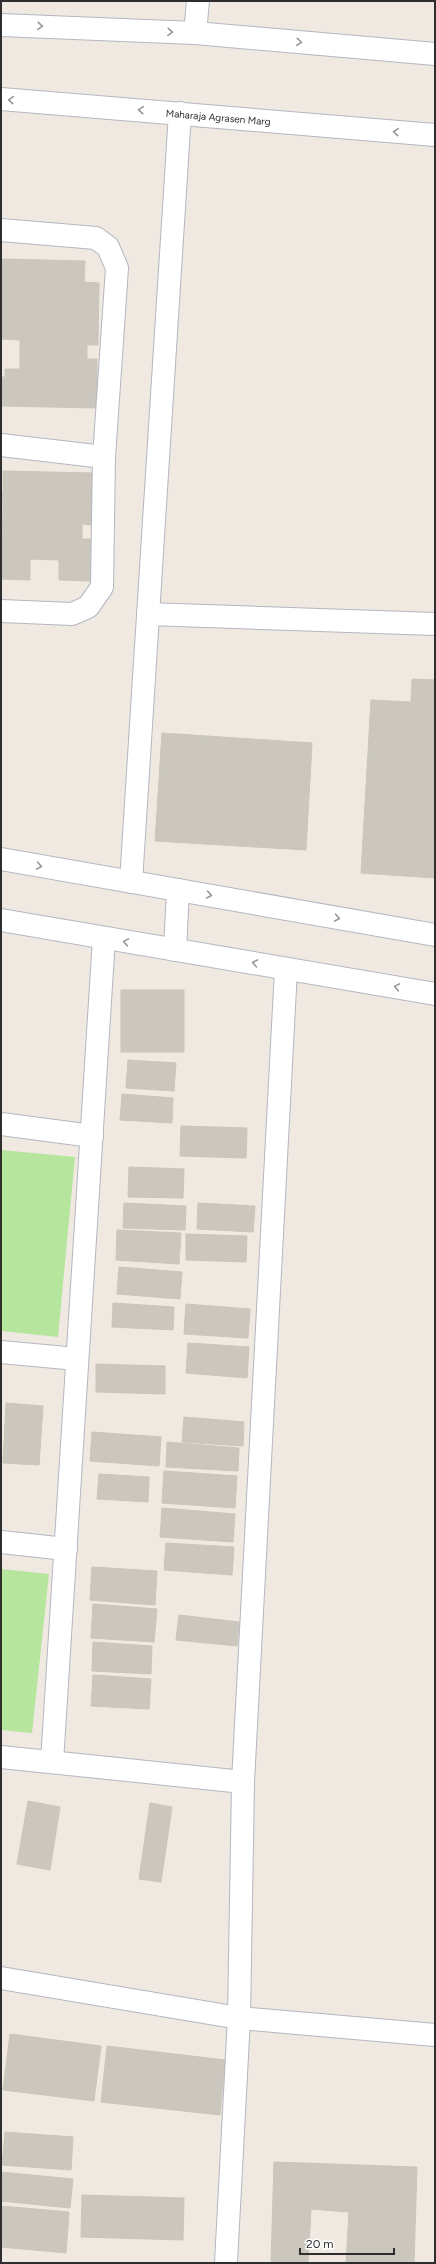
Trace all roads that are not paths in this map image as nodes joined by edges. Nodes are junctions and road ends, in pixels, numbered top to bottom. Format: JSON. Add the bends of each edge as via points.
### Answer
{"nodes":[{"id":1,"x":198,"y":1,"type":"edge"},
{"id":2,"x":1,"y":24,"type":"edge"},
{"id":3,"x":196,"y":33,"type":"junction"},
{"id":4,"x":435,"y":54,"type":"edge"},
{"id":5,"x":1,"y":99,"type":"edge"},
{"id":6,"x":180,"y":113,"type":"junction"},
{"id":7,"x":435,"y":135,"type":"edge"},
{"id":8,"x":1,"y":230,"type":"edge"},
{"id":9,"x":1,"y":445,"type":"edge"},
{"id":10,"x":104,"y":457,"type":"junction"},
{"id":11,"x":1,"y":611,"type":"edge"},
{"id":12,"x":148,"y":614,"type":"junction"},
{"id":13,"x":435,"y":624,"type":"edge"},
{"id":14,"x":1,"y":859,"type":"edge"},
{"id":15,"x":131,"y":882,"type":"junction"},
{"id":16,"x":178,"y":890,"type":"junction"},
{"id":17,"x":1,"y":920,"type":"edge"},
{"id":18,"x":435,"y":935,"type":"edge"},
{"id":19,"x":104,"y":938,"type":"junction"},
{"id":20,"x":175,"y":950,"type":"junction"},
{"id":21,"x":286,"y":969,"type":"junction"},
{"id":22,"x":435,"y":994,"type":"edge"},
{"id":23,"x":1,"y":1124,"type":"edge"},
{"id":24,"x":92,"y":1136,"type":"junction"},
{"id":25,"x":1,"y":1352,"type":"edge"},
{"id":26,"x":78,"y":1359,"type":"junction"},
{"id":27,"x":1,"y":1542,"type":"edge"},
{"id":28,"x":66,"y":1549,"type":"junction"},
{"id":29,"x":1,"y":1757,"type":"edge"},
{"id":30,"x":52,"y":1762,"type":"junction"},
{"id":31,"x":244,"y":1782,"type":"junction"},
{"id":32,"x":1,"y":1978,"type":"edge"},
{"id":33,"x":239,"y":2018,"type":"junction"},
{"id":34,"x":435,"y":2035,"type":"edge"},
{"id":35,"x":226,"y":2263,"type":"edge"}],
"edges":[{"from":1,"to":3,"type":"street"},
{"from":2,"to":3,"type":"street","one_way":true},
{"from":3,"to":4,"type":"street","one_way":true},
{"from":6,"to":5,"type":"street","name":"Maharaja Agrasen Marg","one_way":true},
{"from":7,"to":6,"type":"street","name":"Maharaja Agrasen Marg","one_way":true},
{"from":6,"to":12,"type":"street"},
{"from":8,"to":10,"type":"street","via":[[96,238],[108,247],[118,268]]},
{"from":9,"to":10,"type":"street"},
{"from":10,"to":11,"type":"street","via":[[102,587],[88,607],[72,614]]},
{"from":12,"to":13,"type":"street"},
{"from":12,"to":15,"type":"street"},
{"from":14,"to":15,"type":"street","one_way":true},
{"from":15,"to":16,"type":"street"},
{"from":16,"to":18,"type":"street","one_way":true},
{"from":16,"to":20,"type":"street"},
{"from":17,"to":19,"type":"street"},
{"from":20,"to":19,"type":"street","one_way":true},
{"from":19,"to":24,"type":"street"},
{"from":21,"to":20,"type":"street","one_way":true},
{"from":22,"to":21,"type":"street","one_way":true},
{"from":21,"to":31,"type":"street"},
{"from":23,"to":24,"type":"street"},
{"from":24,"to":26,"type":"street"},
{"from":25,"to":26,"type":"street"},
{"from":26,"to":28,"type":"street"},
{"from":27,"to":28,"type":"street"},
{"from":28,"to":30,"type":"street"},
{"from":29,"to":30,"type":"street"},
{"from":30,"to":31,"type":"street"},
{"from":31,"to":33,"type":"street"},
{"from":32,"to":33,"type":"street"},
{"from":33,"to":34,"type":"street"},
{"from":33,"to":35,"type":"street"}]}
